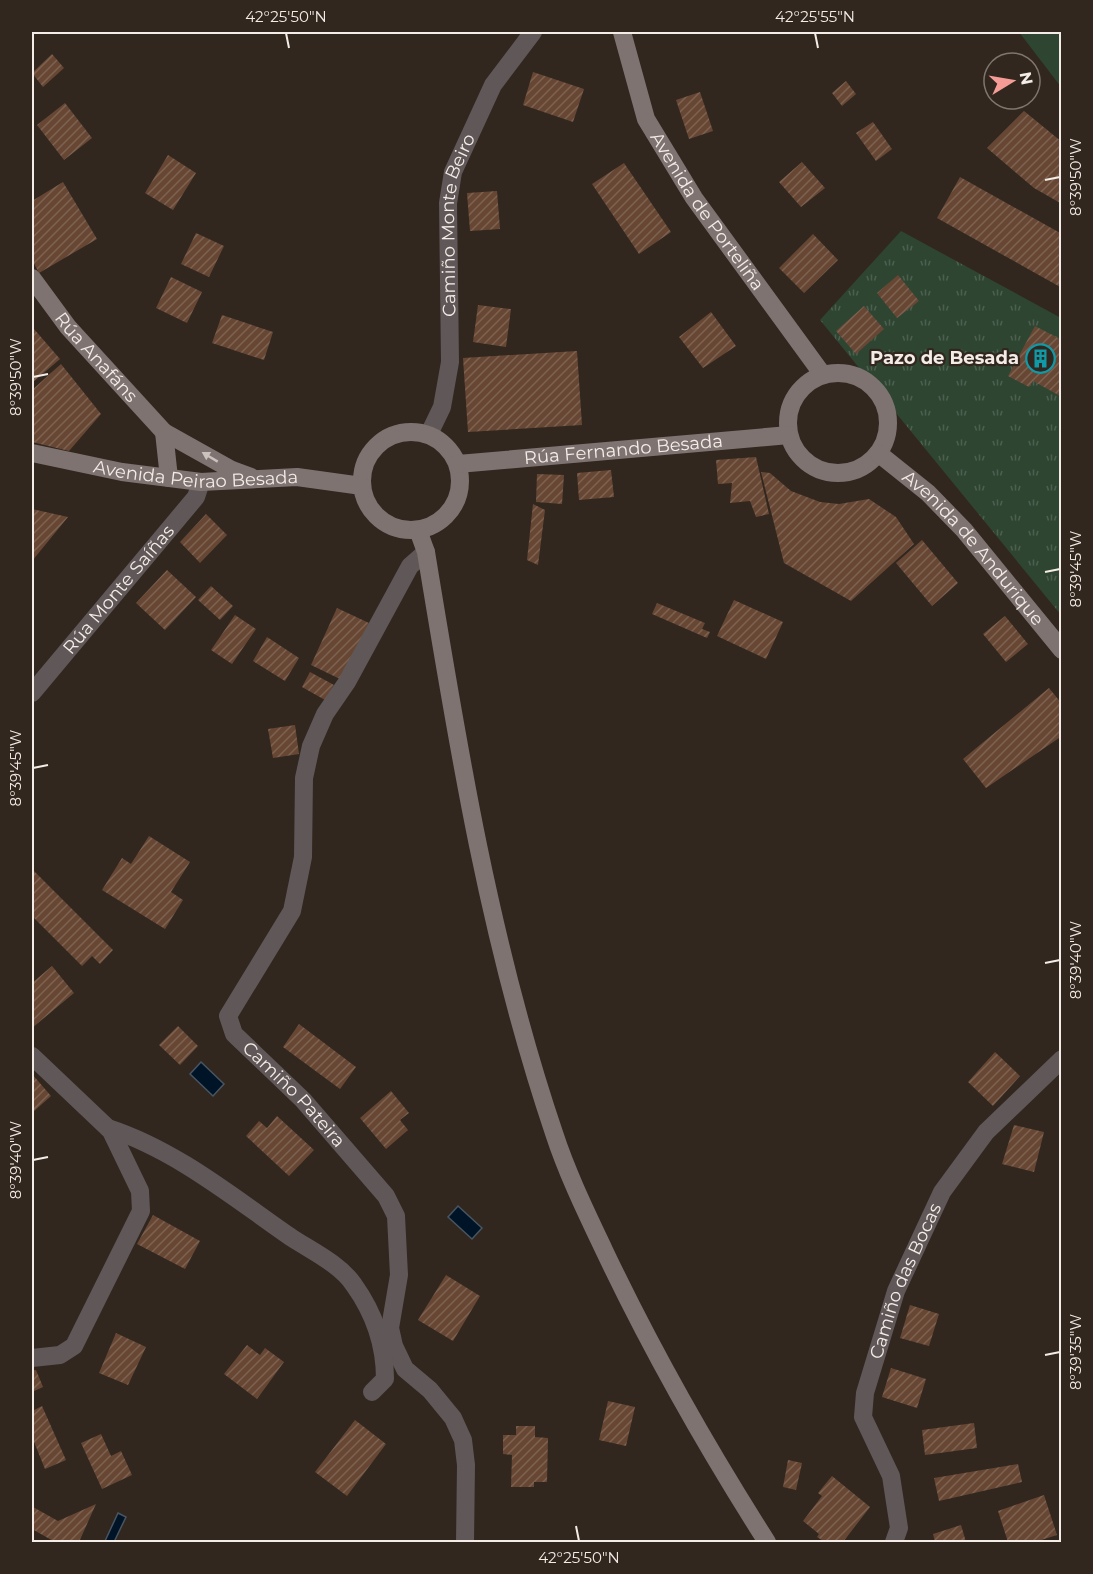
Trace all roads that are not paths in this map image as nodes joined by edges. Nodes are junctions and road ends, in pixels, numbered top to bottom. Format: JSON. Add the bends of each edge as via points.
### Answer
{"nodes":[{"id":1,"x":533,"y":32,"type":"edge"},
{"id":2,"x":622,"y":32,"type":"edge"},
{"id":3,"x":32,"y":278,"type":"edge"},
{"id":4,"x":823,"y":375,"type":"junction"},
{"id":5,"x":164,"y":432,"type":"junction"},
{"id":6,"x":429,"y":434,"type":"junction"},
{"id":7,"x":789,"y":435,"type":"junction"},
{"id":8,"x":32,"y":453,"type":"edge"},
{"id":9,"x":878,"y":453,"type":"junction"},
{"id":10,"x":458,"y":465,"type":"junction"},
{"id":11,"x":170,"y":478,"type":"junction"},
{"id":12,"x":257,"y":480,"type":"junction"},
{"id":13,"x":201,"y":482,"type":"junction"},
{"id":14,"x":362,"y":486,"type":"junction"},
{"id":15,"x":418,"y":530,"type":"junction"},
{"id":16,"x":426,"y":552,"type":"junction"},
{"id":17,"x":1062,"y":650,"type":"edge"},
{"id":18,"x":32,"y":693,"type":"edge"},
{"id":19,"x":32,"y":1056,"type":"edge"},
{"id":20,"x":1062,"y":1059,"type":"edge"},
{"id":21,"x":108,"y":1128,"type":"junction"},
{"id":22,"x":32,"y":1358,"type":"edge"},
{"id":23,"x":372,"y":1392,"type":"dead end"},
{"id":24,"x":465,"y":1542,"type":"edge"},
{"id":25,"x":766,"y":1542,"type":"edge"},
{"id":26,"x":894,"y":1542,"type":"edge"}],
"edges":[{"from":1,"to":6,"type":"street","name":"Camiño Monte Beiro","via":[[493,85],[453,172],[448,203],[450,362],[442,407]]},
{"from":2,"to":4,"type":"main road","name":"Avenida de Porteliña","via":[[646,120],[694,198]]},
{"from":3,"to":5,"type":"main road","name":"Rúa Anafáns","via":[[68,327]]},
{"from":4,"to":7,"type":"main road","via":[[798,392],[791,405]]},
{"from":4,"to":9,"type":"main road","via":[[839,372],[856,376],[881,396],[888,425]]},
{"from":5,"to":11,"type":"main road"},
{"from":12,"to":5,"type":"main road","name":"Rúa Anafáns","one_way":true},
{"from":6,"to":10,"type":"main road","via":[[450,449]]},
{"from":6,"to":14,"type":"main road","via":[[396,433],[381,441],[366,461]]},
{"from":7,"to":9,"type":"main road","via":[[807,462],[828,472],[852,471]]},
{"from":7,"to":10,"type":"main road","name":"Rúa Fernando Besada"},
{"from":8,"to":11,"type":"main road","name":"Avenida Peirao Besada"},
{"from":9,"to":17,"type":"main road","name":"Avenida de Andurique","via":[[928,493],[964,530]]},
{"from":10,"to":15,"type":"main road","via":[[459,493],[454,507],[432,526]]},
{"from":11,"to":13,"type":"main road","name":"Avenida Peirao Besada"},
{"from":12,"to":13,"type":"main road","name":"Avenida Peirao Besada"},
{"from":12,"to":14,"type":"main road","name":"Avenida Peirao Besada","via":[[297,477]]},
{"from":13,"to":18,"type":"street","name":"Rúa Monte Saíñas","via":[[196,497]]},
{"from":14,"to":15,"type":"main road","via":[[366,501],[381,519],[402,530]]},
{"from":15,"to":16,"type":"main road"},
{"from":16,"to":24,"type":"street","name":"Camiño Pateira","via":[[410,566],[325,714],[311,746],[304,778],[303,857],[292,910],[228,1016],[234,1034],[303,1100],[386,1197],[396,1216],[399,1275],[390,1328],[394,1347],[405,1369],[430,1390],[453,1418],[463,1440]]},
{"from":16,"to":25,"type":"main road","via":[[457,740],[488,893],[555,1135],[626,1296],[694,1424]]},
{"from":19,"to":21,"type":"street"},
{"from":20,"to":26,"type":"street","name":"Camiño das Bocas","via":[[986,1132],[942,1192],[896,1291],[865,1393],[863,1417],[891,1476],[899,1528]]},
{"from":21,"to":22,"type":"street","via":[[140,1191],[141,1211],[74,1346],[60,1356]]},
{"from":21,"to":23,"type":"street","via":[[135,1137],[185,1165],[353,1283],[372,1316],[385,1353],[385,1379]]}]}
